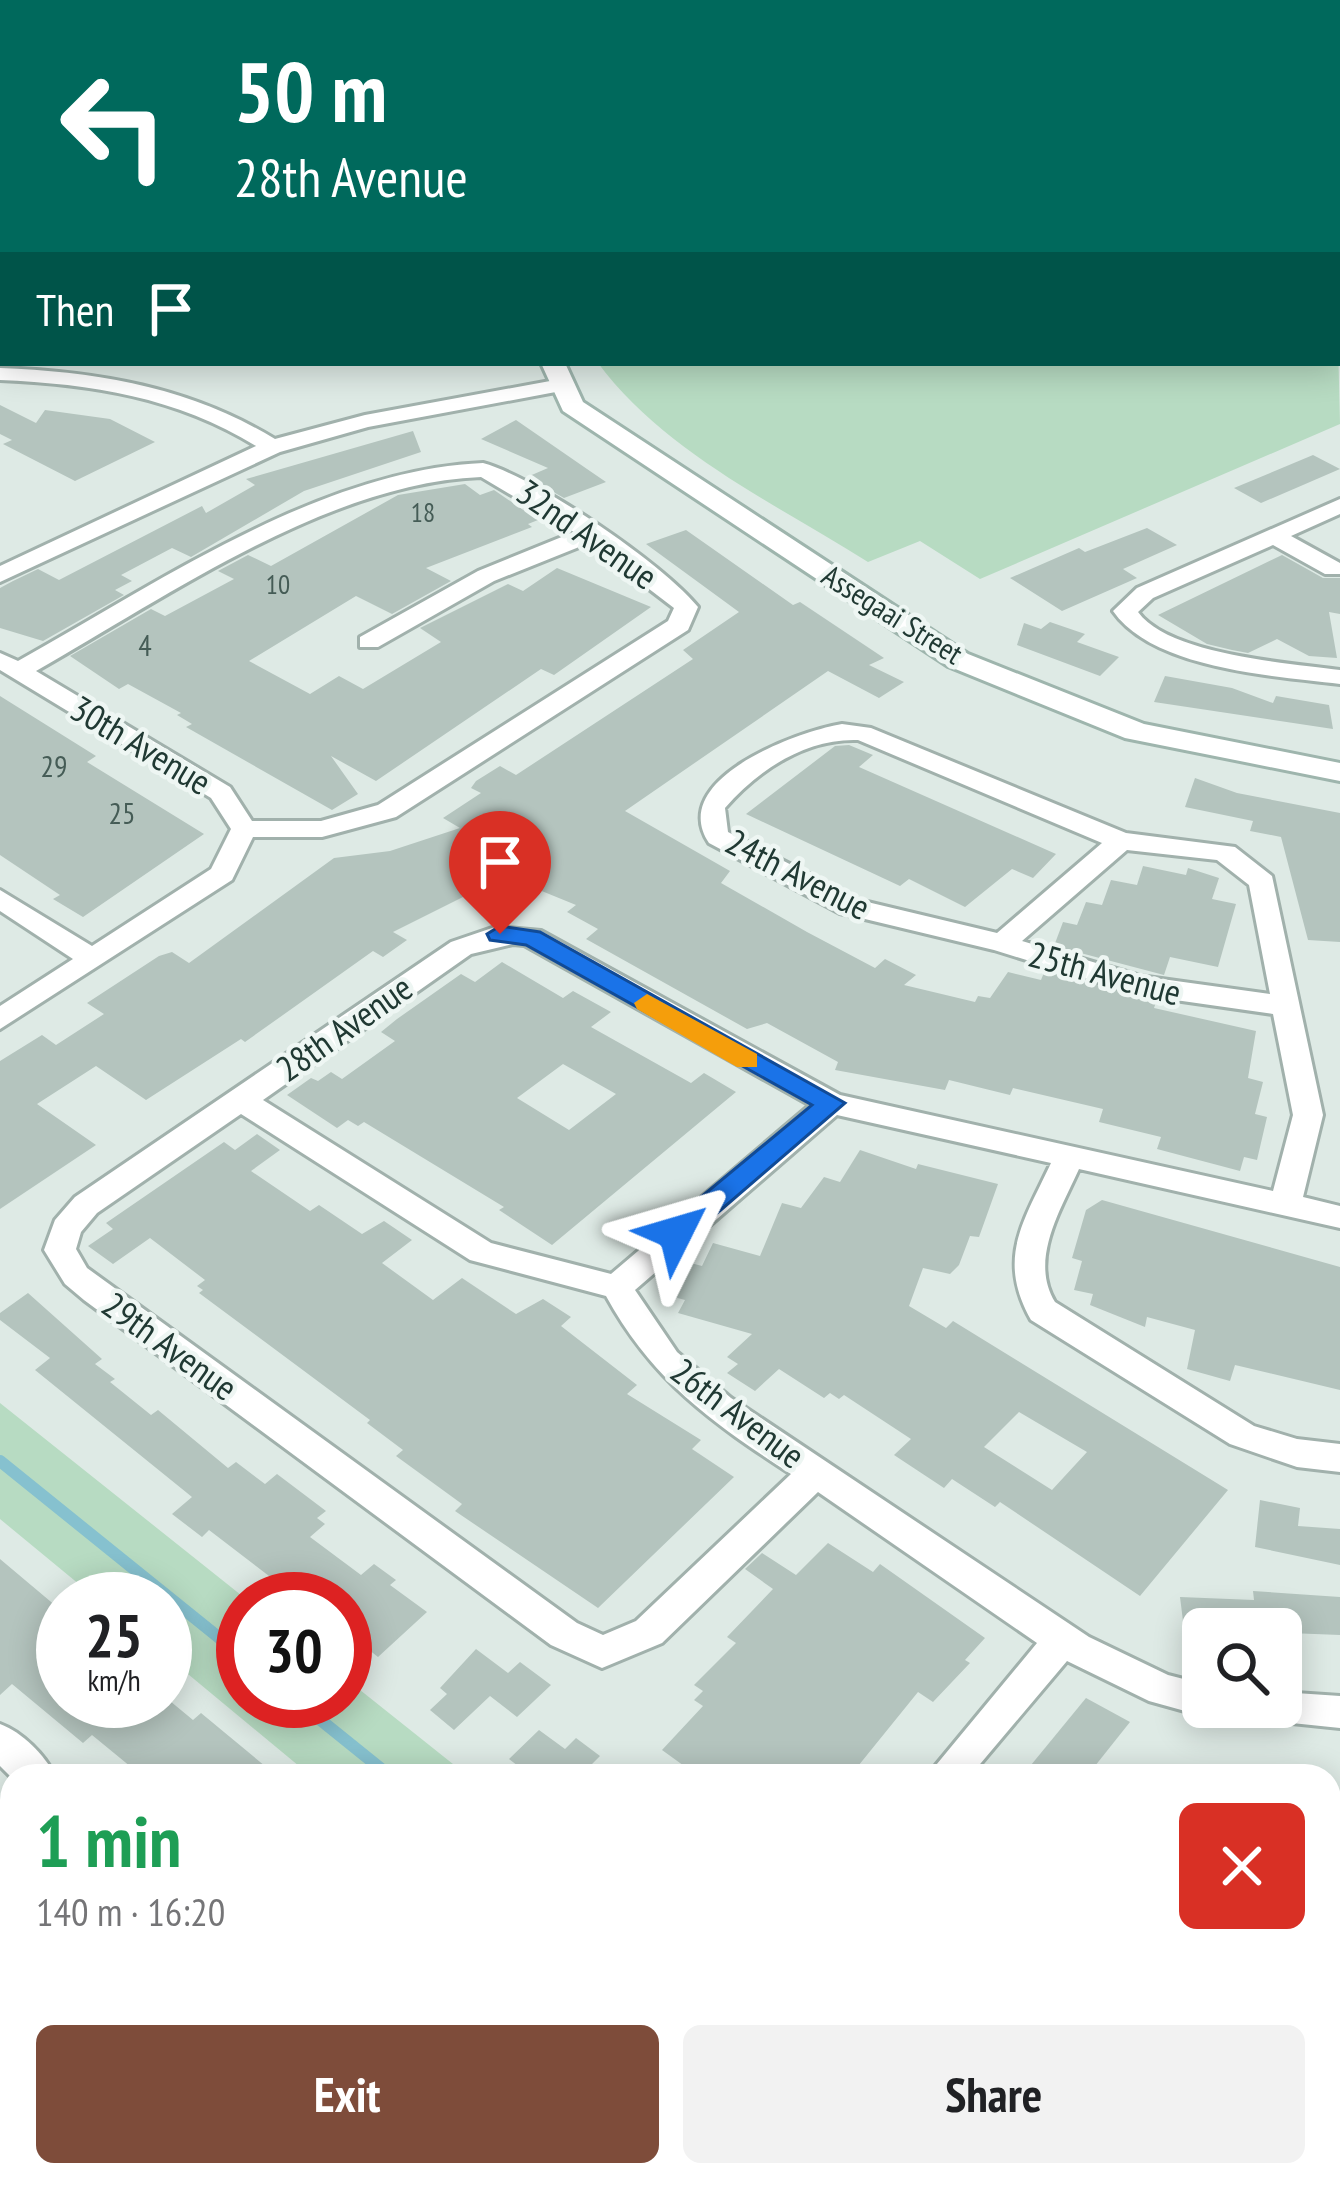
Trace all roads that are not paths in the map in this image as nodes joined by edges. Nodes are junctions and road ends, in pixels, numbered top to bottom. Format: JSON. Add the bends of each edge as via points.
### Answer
{"nodes":[{"id":1,"x":0,"y":374,"type":"edge"},
{"id":2,"x":557,"y":374,"type":"edge"},
{"id":3,"x":272,"y":447,"type":"junction"},
{"id":4,"x":1340,"y":506,"type":"edge"},
{"id":5,"x":588,"y":536,"type":"junction"},
{"id":6,"x":1274,"y":536,"type":"junction"},
{"id":7,"x":1333,"y":568,"type":"dead end"},
{"id":8,"x":0,"y":575,"type":"edge"},
{"id":9,"x":369,"y":642,"type":"dead end"},
{"id":10,"x":9,"y":666,"type":"edge"},
{"id":11,"x":1340,"y":677,"type":"edge"},
{"id":12,"x":1340,"y":754,"type":"edge"},
{"id":13,"x":1340,"y":772,"type":"edge"},
{"id":14,"x":244,"y":829,"type":"junction"},
{"id":15,"x":1121,"y":841,"type":"junction"},
{"id":16,"x":0,"y":899,"type":"edge"},
{"id":17,"x":1002,"y":943,"type":"junction"},
{"id":18,"x":93,"y":959,"type":"junction"},
{"id":19,"x":1284,"y":1005,"type":"junction"},
{"id":20,"x":0,"y":1019,"type":"edge"},
{"id":21,"x":241,"y":1100,"type":"junction"},
{"id":22,"x":831,"y":1103,"type":"junction"},
{"id":23,"x":1069,"y":1157,"type":"junction"},
{"id":24,"x":1286,"y":1207,"type":"junction"},
{"id":25,"x":1340,"y":1217,"type":"edge"},
{"id":26,"x":617,"y":1287,"type":"junction"},
{"id":27,"x":1340,"y":1458,"type":"edge"},
{"id":28,"x":816,"y":1472,"type":"junction"},
{"id":29,"x":1065,"y":1637,"type":"junction"},
{"id":30,"x":1182,"y":1693,"type":"edge"},
{"id":31,"x":1302,"y":1710,"type":"edge"},
{"id":32,"x":1340,"y":1712,"type":"edge"},
{"id":33,"x":0,"y":1742,"type":"edge"},
{"id":34,"x":23,"y":1764,"type":"edge"},
{"id":35,"x":956,"y":1764,"type":"edge"}],
"edges":[{"from":1,"to":3,"type":"street","via":[[146,386],[227,418]]},
{"from":2,"to":3,"type":"street"},
{"from":2,"to":12,"type":"street","name":"Assegaai Street","via":[[925,617],[1036,677],[1175,725]]},
{"from":2,"to":13,"type":"street","name":"Assegaai Street","via":[[572,406],[644,458],[958,660],[1136,732]]},
{"from":3,"to":8,"type":"street"},
{"from":4,"to":6,"type":"street"},
{"from":5,"to":9,"type":"street","via":[[486,576]]},
{"from":5,"to":10,"type":"street","name":"32nd Avenue","via":[[500,474],[463,469],[404,479],[318,510]]},
{"from":5,"to":14,"type":"street","name":"32nd Avenue","via":[[679,601],[686,613],[679,625],[387,811],[322,829]]},
{"from":6,"to":7,"type":"street"},
{"from":6,"to":11,"type":"street","via":[[1132,601],[1128,620],[1175,646]]},
{"from":10,"to":14,"type":"street","name":"30th Avenue","via":[[221,793]]},
{"from":14,"to":18,"type":"street","name":"30th Avenue","via":[[222,874]]},
{"from":15,"to":17,"type":"street","name":"25th Avenue"},
{"from":15,"to":17,"type":"street","name":"24th Avenue","via":[[837,729],[798,741],[712,806],[718,837],[850,907]]},
{"from":15,"to":19,"type":"street","via":[[1209,848],[1250,868],[1262,881]]},
{"from":16,"to":18,"type":"street"},
{"from":17,"to":19,"type":"street","name":"25th Avenue","via":[[1172,994]]},
{"from":18,"to":20,"type":"street","name":"30th Avenue"},
{"from":19,"to":24,"type":"street","via":[[1308,1115]]},
{"from":21,"to":22,"type":"street","name":"28th Avenue","via":[[461,948],[515,934]]},
{"from":21,"to":26,"type":"street","via":[[482,1252]]},
{"from":21,"to":28,"type":"street","name":"29th Avenue","via":[[76,1214],[60,1250],[66,1264],[581,1646],[602,1652],[649,1632]]},
{"from":22,"to":23,"type":"street"},
{"from":22,"to":26,"type":"street"},
{"from":23,"to":24,"type":"street"},
{"from":23,"to":27,"type":"street","via":[[1027,1259],[1024,1281],[1043,1311],[1243,1435]]},
{"from":24,"to":25,"type":"street"},
{"from":26,"to":28,"type":"street","name":"26th Avenue","via":[[677,1373]]},
{"from":28,"to":29,"type":"street","name":"26th Avenue"},
{"from":29,"to":30,"type":"street","name":"26th Avenue","via":[[1135,1678]]},
{"from":29,"to":35,"type":"street"},
{"from":31,"to":32,"type":"street"},
{"from":33,"to":34,"type":"street"}]}
